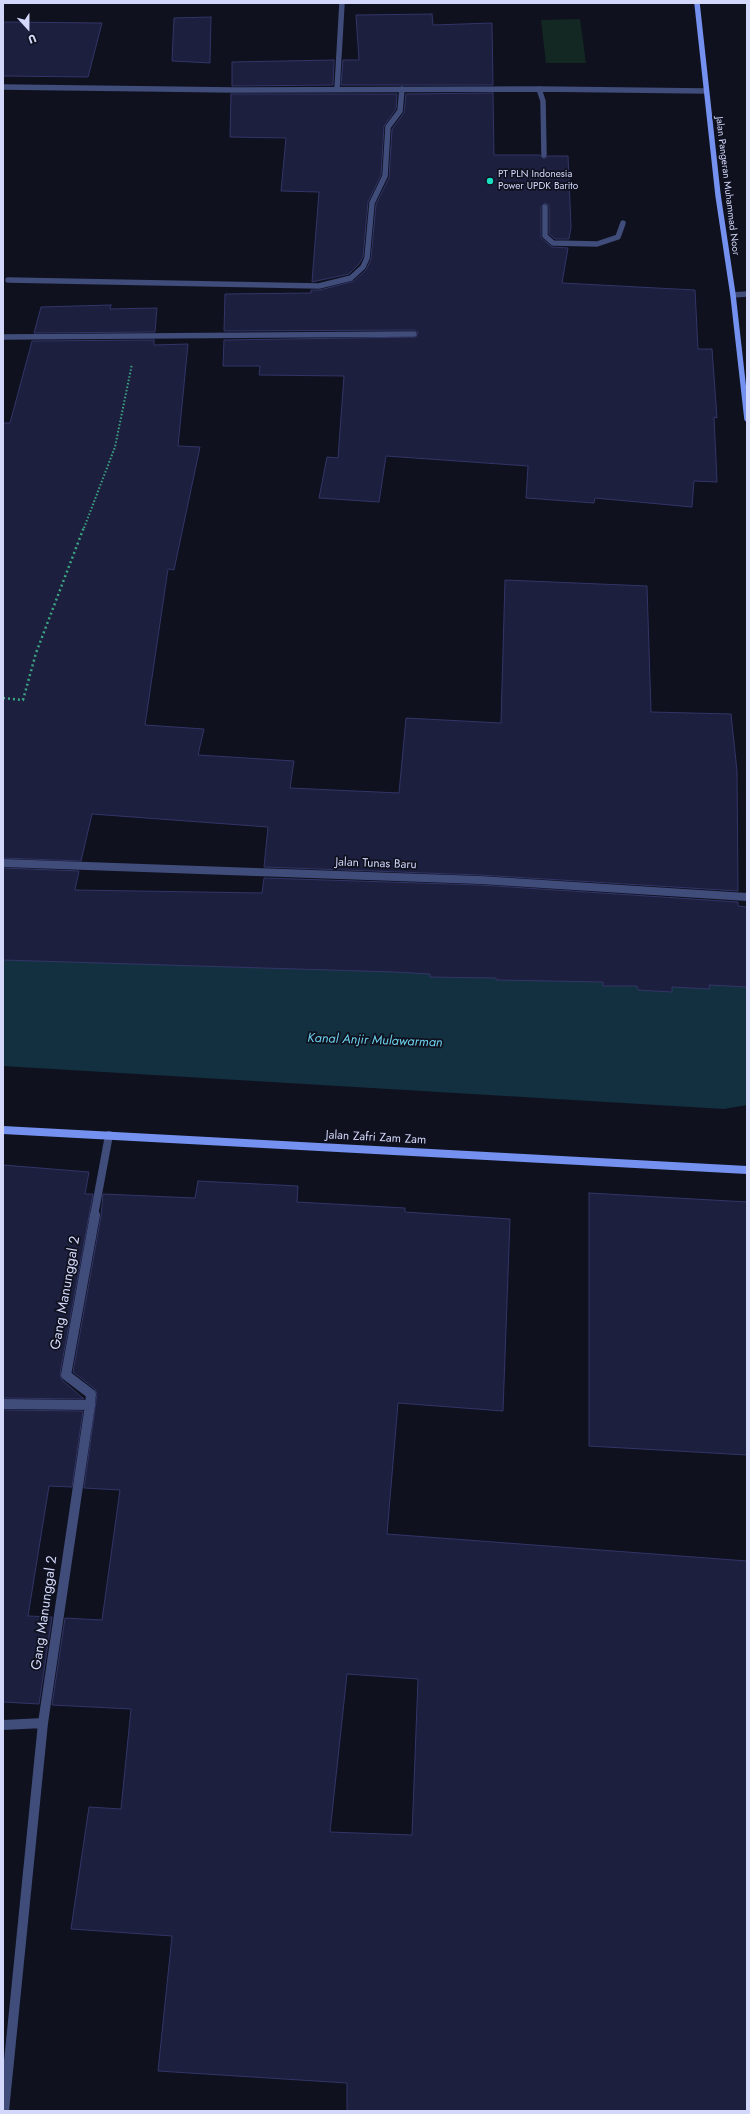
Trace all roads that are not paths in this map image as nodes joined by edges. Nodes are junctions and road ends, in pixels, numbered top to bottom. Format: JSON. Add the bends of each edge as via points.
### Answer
{"nodes":[{"id":1,"x":342,"y":3,"type":"edge"},
{"id":2,"x":697,"y":3,"type":"edge"},
{"id":3,"x":3,"y":88,"type":"edge"},
{"id":4,"x":337,"y":89,"type":"junction"},
{"id":5,"x":402,"y":89,"type":"junction"},
{"id":6,"x":539,"y":89,"type":"junction"},
{"id":7,"x":706,"y":91,"type":"junction"},
{"id":8,"x":544,"y":155,"type":"dead end"},
{"id":9,"x":545,"y":207,"type":"dead end"},
{"id":10,"x":623,"y":223,"type":"dead end"},
{"id":11,"x":8,"y":280,"type":"dead end"},
{"id":12,"x":747,"y":294,"type":"edge"},
{"id":13,"x":733,"y":295,"type":"junction"},
{"id":14,"x":414,"y":334,"type":"dead end"},
{"id":15,"x":3,"y":337,"type":"edge"},
{"id":16,"x":747,"y":419,"type":"edge"},
{"id":17,"x":3,"y":863,"type":"edge"},
{"id":18,"x":747,"y":897,"type":"edge"},
{"id":19,"x":3,"y":1130,"type":"edge"},
{"id":20,"x":109,"y":1135,"type":"junction"},
{"id":21,"x":747,"y":1170,"type":"edge"},
{"id":22,"x":3,"y":1404,"type":"edge"},
{"id":23,"x":90,"y":1405,"type":"junction"},
{"id":24,"x":43,"y":1723,"type":"junction"},
{"id":25,"x":3,"y":1725,"type":"edge"},
{"id":26,"x":4,"y":2111,"type":"edge"}],
"edges":[{"from":1,"to":4,"type":"street"},
{"from":2,"to":7,"type":"main road","name":"Jalan Pangeran Muhammad Noor"},
{"from":3,"to":4,"type":"street"},
{"from":4,"to":5,"type":"street"},
{"from":5,"to":6,"type":"street"},
{"from":5,"to":11,"type":"street","via":[[400,111],[388,127],[385,176],[372,203],[367,258],[351,278],[319,286]]},
{"from":6,"to":7,"type":"street"},
{"from":6,"to":8,"type":"street","via":[[543,101]]},
{"from":7,"to":13,"type":"main road","name":"Jalan Pangeran Muhammad Noor"},
{"from":9,"to":10,"type":"street","via":[[544,236],[553,244],[597,244],[618,237]]},
{"from":12,"to":13,"type":"street"},
{"from":13,"to":16,"type":"main road","name":"Jalan Pangeran Muhammad Noor"},
{"from":14,"to":15,"type":"street"},
{"from":17,"to":18,"type":"street","name":"Jalan Tunas Baru","via":[[480,880]]},
{"from":19,"to":20,"type":"main road","name":"Jalan Zafri Zam Zam"},
{"from":20,"to":21,"type":"main road","name":"Jalan Zafri Zam Zam"},
{"from":20,"to":23,"type":"street","name":"Gang Manunggal 2","via":[[66,1375],[91,1394]]},
{"from":22,"to":23,"type":"street"},
{"from":23,"to":24,"type":"street","name":"Gang Manunggal 2"},
{"from":24,"to":25,"type":"street"},
{"from":24,"to":26,"type":"street","name":"Gang Manunggal 2"}]}
